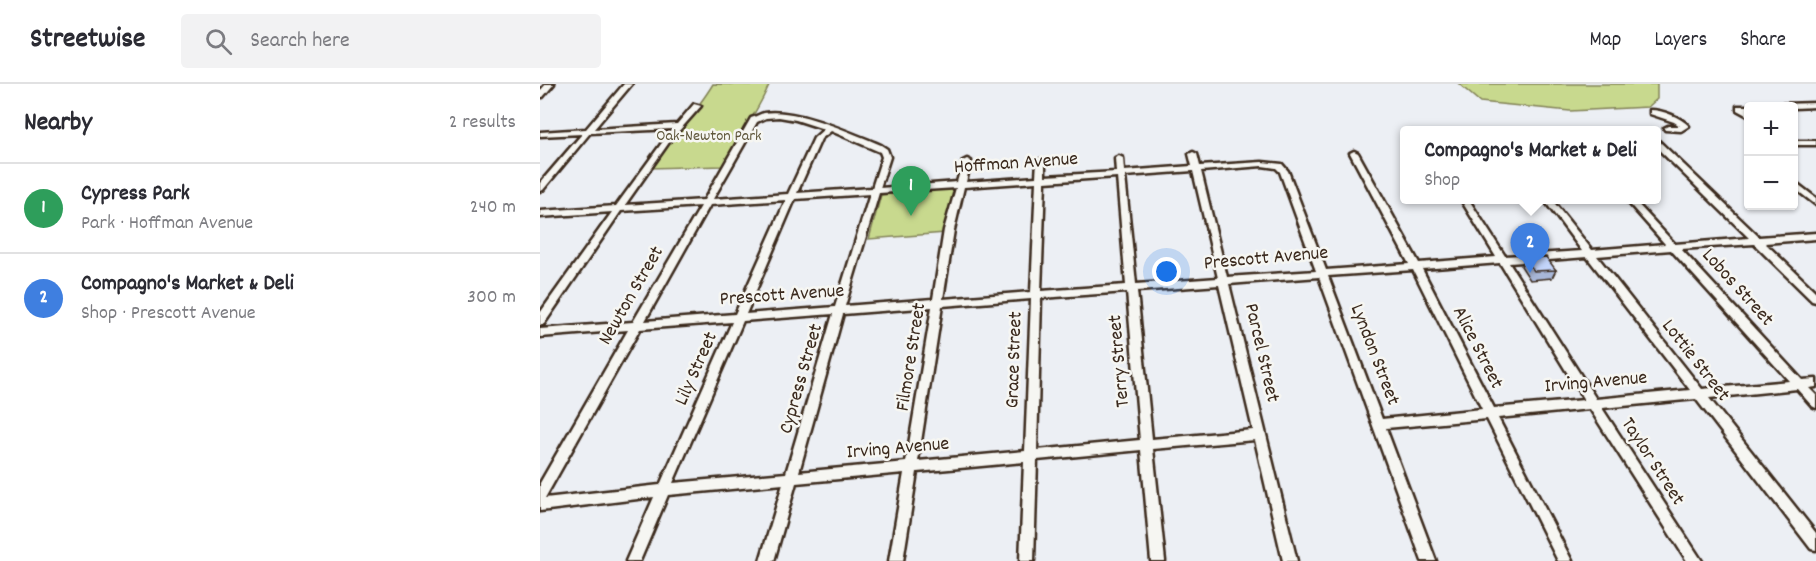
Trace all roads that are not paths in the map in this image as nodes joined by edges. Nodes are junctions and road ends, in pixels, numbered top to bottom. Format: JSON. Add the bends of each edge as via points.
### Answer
{"nodes":[{"id":1,"x":550,"y":84,"type":"edge"},
{"id":2,"x":628,"y":84,"type":"edge"},
{"id":3,"x":540,"y":94,"type":"edge"},
{"id":4,"x":1816,"y":105,"type":"edge"},
{"id":5,"x":697,"y":106,"type":"dead end"},
{"id":6,"x":1798,"y":106,"type":"edge"},
{"id":7,"x":1653,"y":112,"type":"dead end"},
{"id":8,"x":679,"y":126,"type":"junction"},
{"id":9,"x":1668,"y":128,"type":"dead end"},
{"id":10,"x":828,"y":130,"type":"junction"},
{"id":11,"x":588,"y":131,"type":"junction"},
{"id":12,"x":540,"y":134,"type":"edge"},
{"id":13,"x":1816,"y":142,"type":"edge"},
{"id":14,"x":1798,"y":143,"type":"edge"},
{"id":15,"x":1661,"y":148,"type":"edge"},
{"id":16,"x":1354,"y":153,"type":"dead end"},
{"id":17,"x":1193,"y":154,"type":"dead end"},
{"id":18,"x":1119,"y":158,"type":"dead end"},
{"id":19,"x":967,"y":160,"type":"dead end"},
{"id":20,"x":1041,"y":160,"type":"dead end"},
{"id":21,"x":1279,"y":166,"type":"joint"},
{"id":22,"x":1197,"y":170,"type":"junction"},
{"id":23,"x":1120,"y":176,"type":"junction"},
{"id":24,"x":1041,"y":181,"type":"junction"},
{"id":25,"x":960,"y":186,"type":"junction"},
{"id":26,"x":1798,"y":187,"type":"edge"},
{"id":27,"x":540,"y":188,"type":"edge"},
{"id":28,"x":876,"y":192,"type":"junction"},
{"id":29,"x":791,"y":198,"type":"junction"},
{"id":30,"x":1816,"y":202,"type":"edge"},
{"id":31,"x":706,"y":203,"type":"junction"},
{"id":32,"x":1468,"y":204,"type":"edge"},
{"id":33,"x":1551,"y":204,"type":"edge"},
{"id":34,"x":1634,"y":204,"type":"edge"},
{"id":35,"x":618,"y":209,"type":"junction"},
{"id":36,"x":540,"y":214,"type":"edge"},
{"id":37,"x":1816,"y":236,"type":"edge"},
{"id":38,"x":1755,"y":239,"type":"junction"},
{"id":39,"x":1673,"y":245,"type":"junction"},
{"id":40,"x":1588,"y":252,"type":"junction"},
{"id":41,"x":1502,"y":258,"type":"junction"},
{"id":42,"x":1415,"y":266,"type":"junction"},
{"id":43,"x":1322,"y":272,"type":"junction"},
{"id":44,"x":1224,"y":281,"type":"junction"},
{"id":45,"x":1132,"y":287,"type":"junction"},
{"id":46,"x":1035,"y":295,"type":"junction"},
{"id":47,"x":1816,"y":298,"type":"edge"},
{"id":48,"x":939,"y":301,"type":"junction"},
{"id":49,"x":840,"y":310,"type":"junction"},
{"id":50,"x":739,"y":317,"type":"junction"},
{"id":51,"x":540,"y":321,"type":"edge"},
{"id":52,"x":635,"y":326,"type":"junction"},
{"id":53,"x":540,"y":333,"type":"edge"},
{"id":54,"x":1816,"y":382,"type":"edge"},
{"id":55,"x":1799,"y":384,"type":"junction"},
{"id":56,"x":1698,"y":394,"type":"junction"},
{"id":57,"x":1592,"y":403,"type":"junction"},
{"id":58,"x":1816,"y":403,"type":"edge"},
{"id":59,"x":1490,"y":413,"type":"junction"},
{"id":60,"x":1379,"y":424,"type":"junction"},
{"id":61,"x":1261,"y":434,"type":"junction"},
{"id":62,"x":1145,"y":445,"type":"junction"},
{"id":63,"x":1031,"y":457,"type":"junction"},
{"id":64,"x":912,"y":467,"type":"junction"},
{"id":65,"x":793,"y":478,"type":"junction"},
{"id":66,"x":663,"y":490,"type":"junction"},
{"id":67,"x":540,"y":495,"type":"edge"},
{"id":68,"x":540,"y":505,"type":"edge"},
{"id":69,"x":1816,"y":544,"type":"edge"},
{"id":70,"x":633,"y":561,"type":"edge"},
{"id":71,"x":767,"y":561,"type":"edge"},
{"id":72,"x":897,"y":561,"type":"edge"},
{"id":73,"x":1027,"y":561,"type":"edge"},
{"id":74,"x":1158,"y":561,"type":"edge"},
{"id":75,"x":1290,"y":561,"type":"edge"},
{"id":76,"x":1429,"y":561,"type":"edge"},
{"id":77,"x":1565,"y":561,"type":"edge"},
{"id":78,"x":1695,"y":561,"type":"edge"}],
"edges":[{"from":1,"to":3,"type":"street"},
{"from":2,"to":11,"type":"street"},
{"from":4,"to":6,"type":"street"},
{"from":5,"to":8,"type":"street"},
{"from":7,"to":9,"type":"street","via":[[1685,126]]},
{"from":8,"to":11,"type":"street"},
{"from":8,"to":35,"type":"street"},
{"from":10,"to":28,"type":"street","name":"Cypress Street","via":[[872,144],[886,154]]},
{"from":10,"to":29,"type":"street","name":"Lily Street","via":[[818,138]]},
{"from":10,"to":31,"type":"street","name":"Newton Street","via":[[778,113],[757,117]]},
{"from":11,"to":12,"type":"street"},
{"from":11,"to":27,"type":"street"},
{"from":13,"to":14,"type":"street"},
{"from":15,"to":38,"type":"street"},
{"from":16,"to":42,"type":"street","name":"Alice Street"},
{"from":17,"to":22,"type":"street","name":"Parcel Street"},
{"from":18,"to":23,"type":"street","name":"Terry Street"},
{"from":19,"to":25,"type":"street","name":"Filmore Street"},
{"from":20,"to":24,"type":"street","name":"Grace Street"},
{"from":21,"to":22,"type":"street","name":"Hoffman Avenue"},
{"from":21,"to":43,"type":"street","name":"Lyndon Street"},
{"from":22,"to":23,"type":"street","name":"Hoffman Avenue"},
{"from":22,"to":44,"type":"street","name":"Parcel Street"},
{"from":23,"to":24,"type":"street","name":"Hoffman Avenue"},
{"from":23,"to":45,"type":"street","name":"Terry Street"},
{"from":24,"to":25,"type":"street","name":"Hoffman Avenue"},
{"from":24,"to":46,"type":"street","name":"Grace Street"},
{"from":25,"to":28,"type":"street","name":"Hoffman Avenue"},
{"from":25,"to":48,"type":"street","name":"Filmore Street"},
{"from":26,"to":30,"type":"street"},
{"from":28,"to":29,"type":"street","name":"Hoffman Avenue"},
{"from":28,"to":49,"type":"street","name":"Cypress Street"},
{"from":29,"to":31,"type":"street","name":"Hoffman Avenue"},
{"from":29,"to":50,"type":"street","name":"Lily Street"},
{"from":31,"to":35,"type":"street","name":"Hoffman Avenue"},
{"from":31,"to":52,"type":"street","name":"Newton Street"},
{"from":32,"to":41,"type":"street","name":"Taylor Street"},
{"from":33,"to":40,"type":"street","name":"Lottie Street"},
{"from":34,"to":39,"type":"street","name":"Lobos Street"},
{"from":35,"to":36,"type":"street","name":"Hoffman Avenue"},
{"from":35,"to":51,"type":"street"},
{"from":37,"to":38,"type":"street","name":"Prescott Avenue"},
{"from":38,"to":39,"type":"street","name":"Prescott Avenue"},
{"from":38,"to":47,"type":"street"},
{"from":39,"to":40,"type":"street","name":"Prescott Avenue"},
{"from":39,"to":55,"type":"street","name":"Lobos Street"},
{"from":40,"to":41,"type":"street","name":"Prescott Avenue"},
{"from":40,"to":56,"type":"street","name":"Lottie Street"},
{"from":41,"to":42,"type":"street","name":"Prescott Avenue"},
{"from":41,"to":57,"type":"street","name":"Taylor Street"},
{"from":42,"to":43,"type":"street","name":"Prescott Avenue"},
{"from":42,"to":59,"type":"street","name":"Alice Street"},
{"from":43,"to":44,"type":"street","name":"Prescott Avenue"},
{"from":43,"to":60,"type":"street","name":"Lyndon Street"},
{"from":44,"to":45,"type":"street","name":"Prescott Avenue"},
{"from":44,"to":61,"type":"street","name":"Parcel Street"},
{"from":45,"to":46,"type":"street","name":"Prescott Avenue"},
{"from":45,"to":62,"type":"street","name":"Terry Street"},
{"from":46,"to":48,"type":"street","name":"Prescott Avenue"},
{"from":46,"to":63,"type":"street","name":"Grace Street"},
{"from":48,"to":49,"type":"street","name":"Prescott Avenue"},
{"from":48,"to":64,"type":"street","name":"Filmore Street"},
{"from":49,"to":50,"type":"street","name":"Prescott Avenue"},
{"from":49,"to":65,"type":"street","name":"Cypress Street"},
{"from":50,"to":52,"type":"street","name":"Prescott Avenue"},
{"from":50,"to":66,"type":"street","name":"Lily Street"},
{"from":52,"to":53,"type":"street","name":"Prescott Avenue"},
{"from":52,"to":67,"type":"street","name":"Newton Street"},
{"from":54,"to":55,"type":"street","name":"Irving Avenue"},
{"from":55,"to":56,"type":"street","name":"Irving Avenue"},
{"from":55,"to":58,"type":"street","name":"Lobos Street"},
{"from":56,"to":57,"type":"street","name":"Irving Avenue"},
{"from":56,"to":69,"type":"street","name":"Lottie Street"},
{"from":57,"to":59,"type":"street","name":"Irving Avenue"},
{"from":57,"to":78,"type":"street","name":"Taylor Street"},
{"from":59,"to":60,"type":"street","name":"Irving Avenue"},
{"from":59,"to":77,"type":"street","name":"Alice Street"},
{"from":60,"to":76,"type":"street","name":"Lyndon Street"},
{"from":61,"to":62,"type":"street","name":"Irving Avenue"},
{"from":61,"to":75,"type":"street","name":"Parcel Street"},
{"from":62,"to":63,"type":"street","name":"Irving Avenue"},
{"from":62,"to":74,"type":"street","name":"Terry Street"},
{"from":63,"to":64,"type":"street","name":"Irving Avenue"},
{"from":63,"to":73,"type":"street","name":"Grace Street"},
{"from":64,"to":65,"type":"street","name":"Irving Avenue"},
{"from":64,"to":72,"type":"street","name":"Filmore Street"},
{"from":65,"to":66,"type":"street","name":"Irving Avenue"},
{"from":65,"to":71,"type":"street","name":"Cypress Street"},
{"from":66,"to":68,"type":"street","name":"Irving Avenue"},
{"from":66,"to":70,"type":"street","name":"Lily Street"}]}
